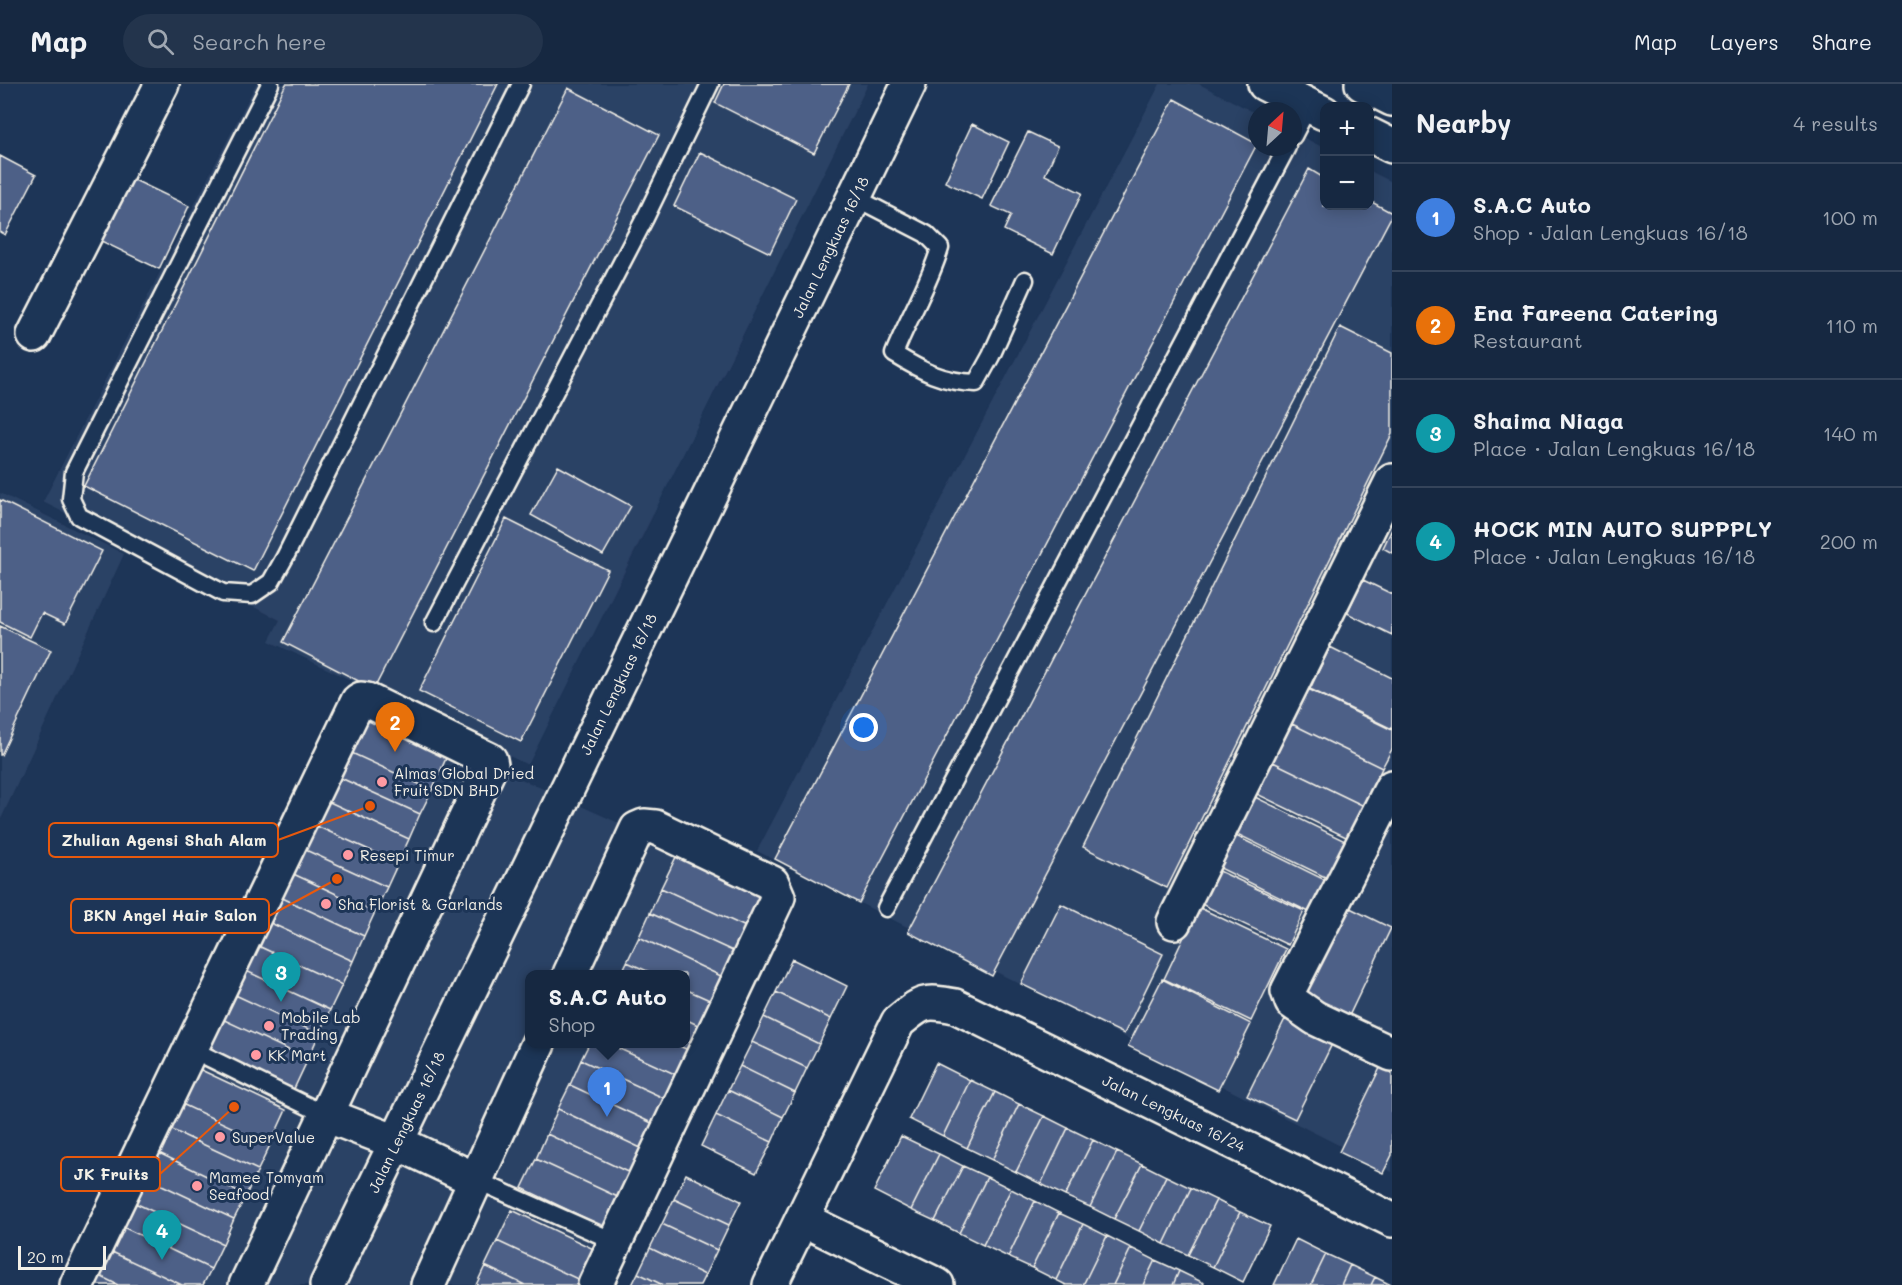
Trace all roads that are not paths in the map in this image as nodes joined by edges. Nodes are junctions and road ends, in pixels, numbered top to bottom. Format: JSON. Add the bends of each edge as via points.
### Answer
{"nodes":[{"id":1,"x":162,"y":84,"type":"edge"},
{"id":2,"x":270,"y":84,"type":"edge"},
{"id":3,"x":521,"y":84,"type":"edge"},
{"id":4,"x":710,"y":84,"type":"edge"},
{"id":5,"x":909,"y":84,"type":"edge"},
{"id":6,"x":1265,"y":84,"type":"edge"},
{"id":7,"x":1362,"y":84,"type":"edge"},
{"id":8,"x":1392,"y":99,"type":"edge"},
{"id":9,"x":1317,"y":109,"type":"edge"},
{"id":10,"x":1302,"y":126,"type":"edge"},
{"id":11,"x":1374,"y":137,"type":"edge"},
{"id":12,"x":1392,"y":146,"type":"edge"},
{"id":13,"x":1282,"y":156,"type":"edge"},
{"id":14,"x":854,"y":198,"type":"junction"},
{"id":15,"x":1025,"y":280,"type":"dead end"},
{"id":16,"x":34,"y":335,"type":"dead end"},
{"id":17,"x":1392,"y":482,"type":"edge"},
{"id":18,"x":434,"y":623,"type":"dead end"},
{"id":19,"x":1388,"y":806,"type":"edge"},
{"id":20,"x":886,"y":908,"type":"dead end"},
{"id":21,"x":1174,"y":922,"type":"dead end"},
{"id":22,"x":572,"y":970,"type":"edge"},
{"id":23,"x":536,"y":1048,"type":"edge"},
{"id":24,"x":190,"y":1049,"type":"junction"},
{"id":25,"x":1392,"y":1054,"type":"edge"},
{"id":26,"x":326,"y":1114,"type":"junction"},
{"id":27,"x":396,"y":1142,"type":"junction"},
{"id":28,"x":476,"y":1180,"type":"junction"},
{"id":29,"x":802,"y":1218,"type":"junction"},
{"id":30,"x":1392,"y":1220,"type":"edge"},
{"id":31,"x":616,"y":1242,"type":"junction"},
{"id":32,"x":77,"y":1285,"type":"edge"},
{"id":33,"x":246,"y":1285,"type":"edge"},
{"id":34,"x":327,"y":1285,"type":"edge"},
{"id":35,"x":428,"y":1285,"type":"edge"},
{"id":36,"x":595,"y":1285,"type":"edge"},
{"id":37,"x":770,"y":1285,"type":"edge"},
{"id":38,"x":938,"y":1285,"type":"edge"}],
"edges":[{"from":1,"to":16,"type":"street"},
{"from":2,"to":3,"type":"lane","via":[[74,472],[71,499],[79,516],[223,593],[252,595],[271,582],[285,557]]},
{"from":4,"to":18,"type":"lane","via":[[645,218]]},
{"from":5,"to":14,"type":"street","name":"Jalan Lengkuas 16/18"},
{"from":6,"to":9,"type":"street"},
{"from":7,"to":8,"type":"street"},
{"from":9,"to":10,"type":"lane"},
{"from":11,"to":12,"type":"street"},
{"from":13,"to":20,"type":"lane"},
{"from":14,"to":15,"type":"lane","via":[[926,234],[940,248],[932,274],[894,354],[918,368],[953,382],[976,383]]},
{"from":14,"to":27,"type":"street","name":"Jalan Lengkuas 16/18"},
{"from":17,"to":21,"type":"street"},
{"from":19,"to":25,"type":"street","via":[[1288,991],[1292,1002],[1315,1018]]},
{"from":22,"to":31,"type":"street","via":[[638,829],[644,826],[655,827],[772,883],[778,897]]},
{"from":23,"to":28,"type":"street"},
{"from":24,"to":26,"type":"lane"},
{"from":24,"to":26,"type":"street","via":[[358,701],[367,700],[490,760],[491,765]]},
{"from":24,"to":32,"type":"street"},
{"from":26,"to":27,"type":"street"},
{"from":26,"to":33,"type":"street"},
{"from":27,"to":28,"type":"street"},
{"from":27,"to":34,"type":"street","name":"Jalan Lengkuas 16/18"},
{"from":28,"to":31,"type":"lane"},
{"from":28,"to":35,"type":"street"},
{"from":29,"to":30,"type":"street","name":"Jalan Lengkuas 16/24","via":[[898,1022],[916,1007],[932,1002],[955,1006]]},
{"from":29,"to":37,"type":"street"},
{"from":29,"to":38,"type":"street"},
{"from":31,"to":36,"type":"street"}]}
